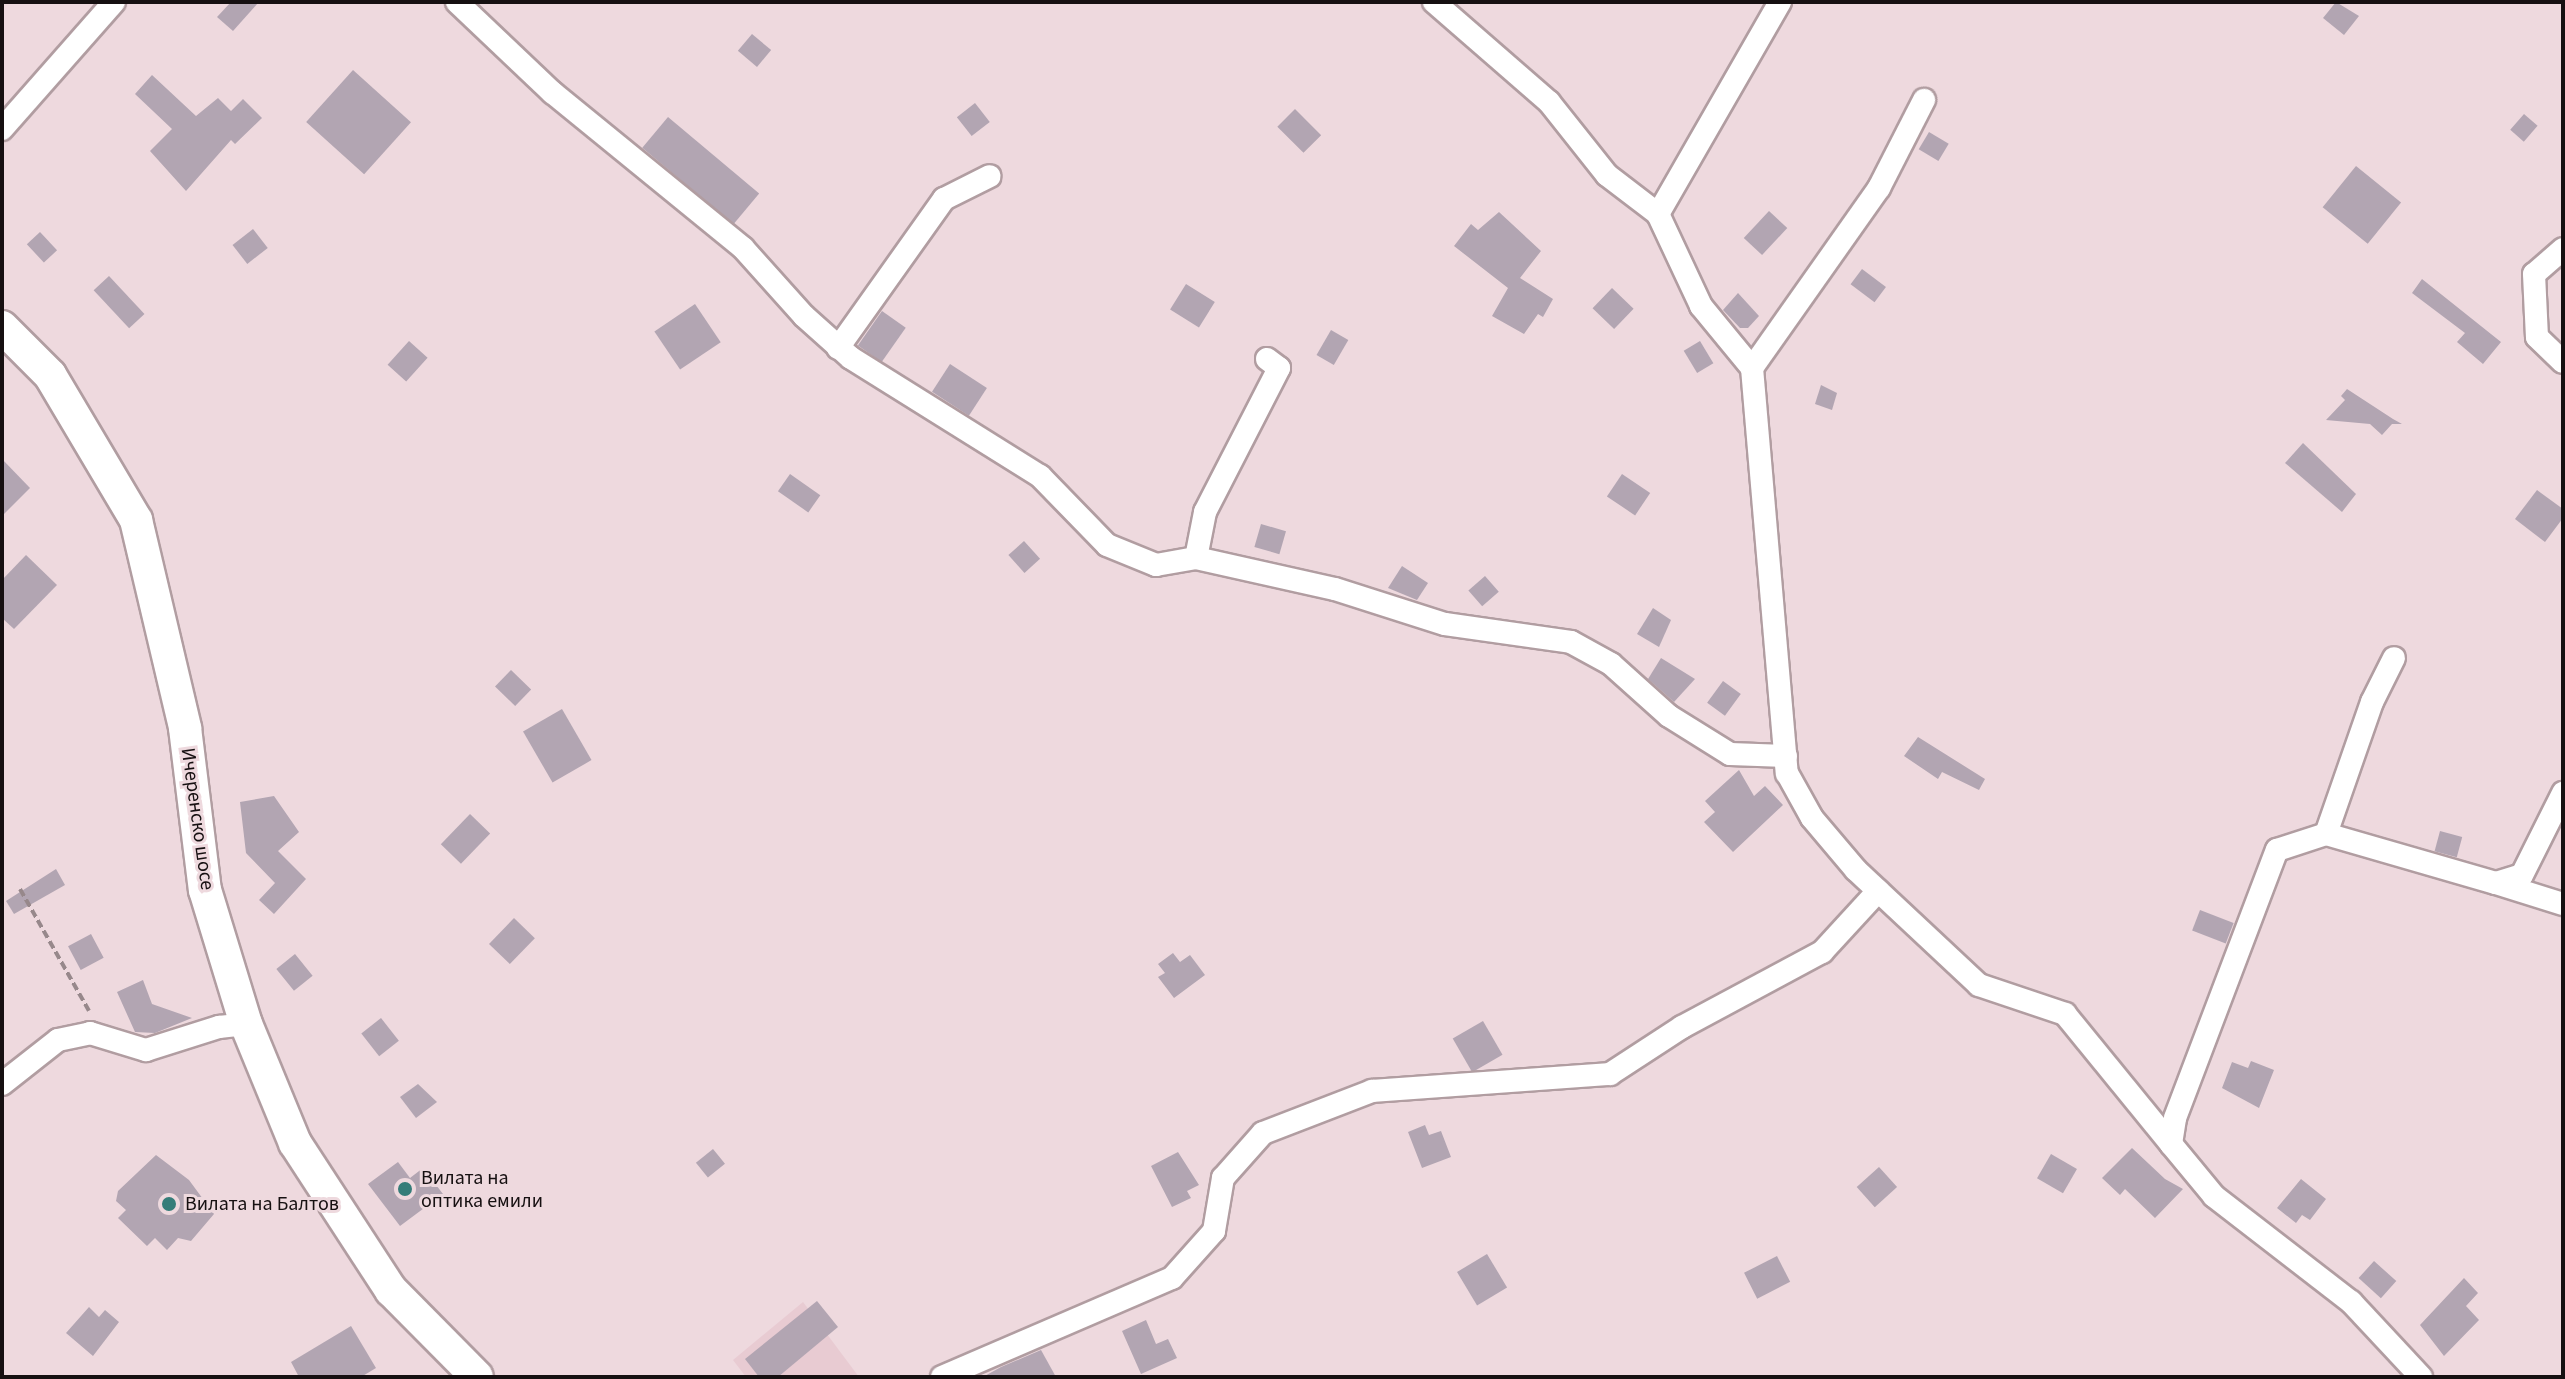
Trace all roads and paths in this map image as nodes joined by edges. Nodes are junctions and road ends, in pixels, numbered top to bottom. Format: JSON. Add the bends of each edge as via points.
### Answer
{"nodes":[{"id":1,"x":114,"y":2,"type":"edge"},
{"id":2,"x":457,"y":2,"type":"edge"},
{"id":3,"x":1434,"y":2,"type":"edge"},
{"id":4,"x":1780,"y":2,"type":"edge"},
{"id":5,"x":1924,"y":100,"type":"dead end"},
{"id":6,"x":2,"y":129,"type":"edge"},
{"id":7,"x":990,"y":176,"type":"dead end"},
{"id":8,"x":1658,"y":214,"type":"junction"},
{"id":9,"x":2563,"y":249,"type":"edge"},
{"id":10,"x":2,"y":327,"type":"edge"},
{"id":11,"x":838,"y":348,"type":"junction"},
{"id":12,"x":1267,"y":359,"type":"dead end"},
{"id":13,"x":2563,"y":362,"type":"edge"},
{"id":14,"x":1752,"y":368,"type":"junction"},
{"id":15,"x":1196,"y":558,"type":"junction"},
{"id":16,"x":2394,"y":658,"type":"dead end"},
{"id":17,"x":1786,"y":756,"type":"junction"},
{"id":18,"x":2563,"y":793,"type":"edge"},
{"id":19,"x":2326,"y":834,"type":"junction"},
{"id":20,"x":2496,"y":883,"type":"junction"},
{"id":21,"x":20,"y":889,"type":"dead end"},
{"id":22,"x":1878,"y":891,"type":"junction"},
{"id":23,"x":2563,"y":904,"type":"edge"},
{"id":24,"x":246,"y":1024,"type":"junction"},
{"id":25,"x":104,"y":1038,"type":"junction"},
{"id":26,"x":2,"y":1084,"type":"edge"},
{"id":27,"x":2171,"y":1144,"type":"junction"},
{"id":28,"x":477,"y":1377,"type":"edge"},
{"id":29,"x":942,"y":1377,"type":"edge"},
{"id":30,"x":2421,"y":1377,"type":"edge"}],
"edges":[{"from":1,"to":6,"type":"street"},
{"from":2,"to":11,"type":"street","via":[[553,93],[743,248]]},
{"from":3,"to":8,"type":"street","via":[[1549,102],[1607,175]]},
{"from":4,"to":8,"type":"street"},
{"from":5,"to":14,"type":"street","via":[[1879,188]]},
{"from":7,"to":11,"type":"street","via":[[944,199]]},
{"from":8,"to":14,"type":"street","via":[[1701,306]]},
{"from":9,"to":13,"type":"street","via":[[2534,274],[2537,337]]},
{"from":10,"to":24,"type":"street","name":"Ичеренско шосе","via":[[50,375],[136,520],[185,728],[205,890]]},
{"from":11,"to":15,"type":"street","via":[[1040,476],[1107,545],[1156,565]]},
{"from":12,"to":15,"type":"street","via":[[1279,368],[1205,512]]},
{"from":14,"to":17,"type":"street"},
{"from":15,"to":17,"type":"street","via":[[1335,589],[1445,624],[1571,642],[1611,664],[1669,716],[1730,754]]},
{"from":16,"to":19,"type":"street","via":[[2372,702]]},
{"from":17,"to":22,"type":"street","via":[[1787,773],[1812,818]]},
{"from":18,"to":20,"type":"street","via":[[2522,875]]},
{"from":19,"to":20,"type":"street"},
{"from":19,"to":27,"type":"street","via":[[2277,850],[2175,1118]]},
{"from":20,"to":23,"type":"street"},
{"from":21,"to":25,"type":"path"},
{"from":22,"to":27,"type":"street","via":[[1979,985],[2065,1014]]},
{"from":22,"to":29,"type":"street","via":[[1822,952],[1682,1027],[1610,1074],[1372,1091],[1263,1133],[1223,1178],[1214,1231],[1172,1278]]},
{"from":24,"to":25,"type":"street","via":[[146,1050]]},
{"from":24,"to":28,"type":"street","name":"Ичеренско шосе","via":[[303,1157],[391,1290]]},
{"from":25,"to":26,"type":"street","via":[[90,1033],[58,1040]]},
{"from":27,"to":30,"type":"street","via":[[2214,1196],[2351,1302]]}]}
